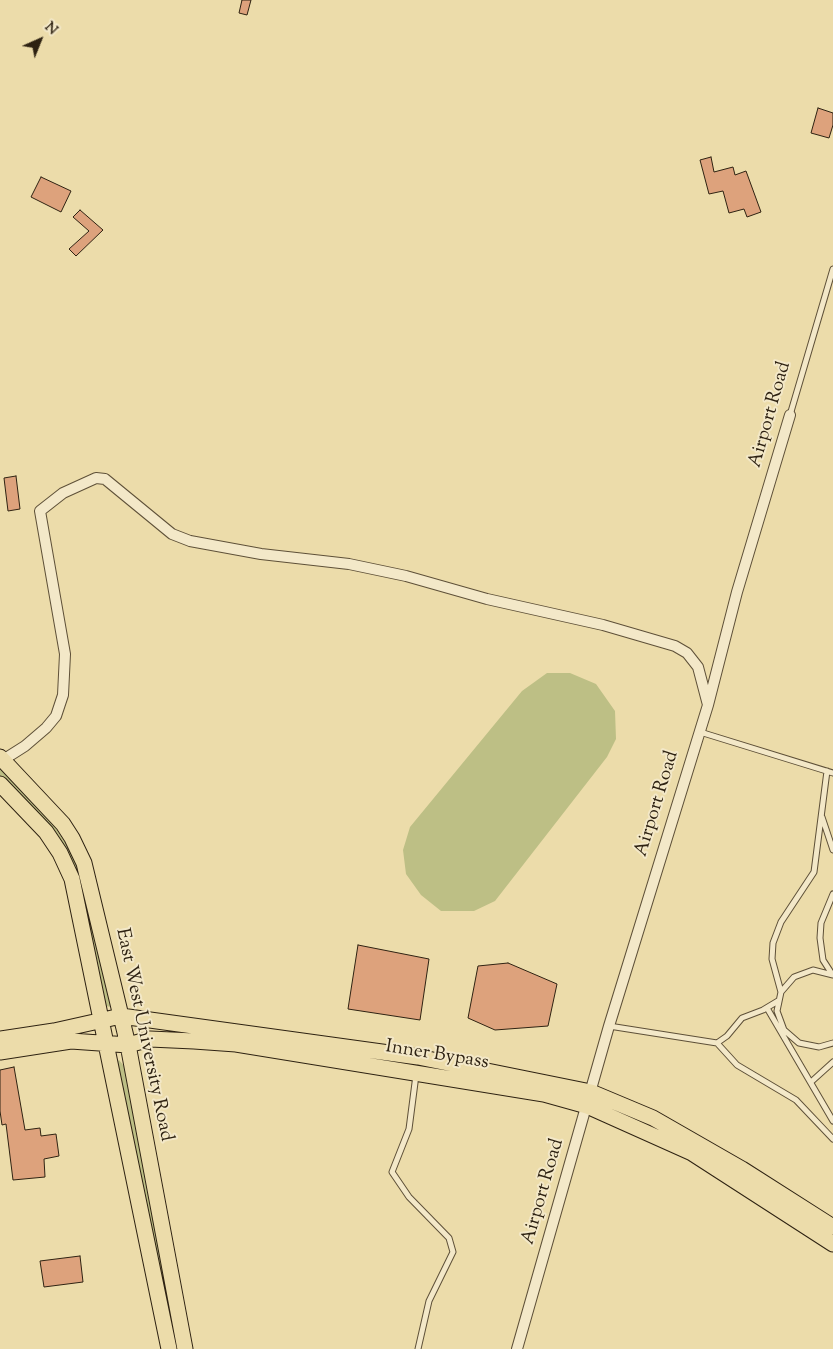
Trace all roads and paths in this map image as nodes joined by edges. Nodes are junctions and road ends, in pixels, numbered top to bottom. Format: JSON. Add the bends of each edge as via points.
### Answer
{"nodes":[{"id":1,"x":833,"y":269,"type":"edge"},
{"id":2,"x":790,"y":415,"type":"joint"},
{"id":3,"x":708,"y":705,"type":"junction"},
{"id":4,"x":699,"y":732,"type":"junction"},
{"id":5,"x":1,"y":758,"type":"edge"},
{"id":6,"x":826,"y":771,"type":"junction"},
{"id":7,"x":833,"y":773,"type":"edge"},
{"id":8,"x":0,"y":784,"type":"edge"},
{"id":9,"x":821,"y":817,"type":"junction"},
{"id":10,"x":833,"y":850,"type":"edge"},
{"id":11,"x":833,"y":894,"type":"edge"},
{"id":12,"x":833,"y":974,"type":"edge"},
{"id":13,"x":781,"y":992,"type":"junction"},
{"id":14,"x":778,"y":1001,"type":"junction"},
{"id":15,"x":767,"y":1008,"type":"junction"},
{"id":16,"x":121,"y":1016,"type":"junction"},
{"id":17,"x":101,"y":1020,"type":"junction"},
{"id":18,"x":610,"y":1026,"type":"junction"},
{"id":19,"x":0,"y":1039,"type":"edge"},
{"id":20,"x":106,"y":1042,"type":"junction"},
{"id":21,"x":717,"y":1043,"type":"junction"},
{"id":22,"x":833,"y":1043,"type":"edge"},
{"id":23,"x":128,"y":1045,"type":"junction"},
{"id":24,"x":0,"y":1052,"type":"edge"},
{"id":25,"x":418,"y":1057,"type":"junction"},
{"id":26,"x":833,"y":1062,"type":"edge"},
{"id":27,"x":417,"y":1072,"type":"junction"},
{"id":28,"x":811,"y":1082,"type":"junction"},
{"id":29,"x":589,"y":1099,"type":"junction"},
{"id":30,"x":833,"y":1120,"type":"edge"},
{"id":31,"x":833,"y":1139,"type":"edge"},
{"id":32,"x":833,"y":1227,"type":"edge"},
{"id":33,"x":833,"y":1244,"type":"edge"},
{"id":34,"x":169,"y":1349,"type":"edge"},
{"id":35,"x":185,"y":1349,"type":"edge"},
{"id":36,"x":418,"y":1349,"type":"edge"},
{"id":37,"x":517,"y":1349,"type":"edge"}],
"edges":[{"from":1,"to":2,"type":"lane","name":"Airport Road"},
{"from":2,"to":3,"type":"street","name":"Airport Road","via":[[737,592]]},
{"from":3,"to":4,"type":"street","name":"Airport Road"},
{"from":3,"to":5,"type":"street","via":[[698,667],[687,653],[675,646],[406,576],[349,564],[261,554],[190,541],[172,534],[105,479],[96,478],[63,493],[40,511],[65,654],[63,695],[56,716],[46,728],[25,746]]},
{"from":4,"to":6,"type":"lane"},
{"from":4,"to":18,"type":"street","name":"Airport Road"},
{"from":5,"to":16,"type":"main road","name":"East West University Road","via":[[45,804],[72,838],[84,862]]},
{"from":6,"to":7,"type":"lane"},
{"from":6,"to":9,"type":"lane"},
{"from":8,"to":17,"type":"main road","name":"East West University Road","via":[[46,832],[68,871]]},
{"from":9,"to":10,"type":"lane"},
{"from":9,"to":13,"type":"lane","via":[[814,872],[781,922],[772,943],[772,959]]},
{"from":11,"to":12,"type":"lane","via":[[820,938],[823,960]]},
{"from":12,"to":13,"type":"lane","via":[[813,970],[803,972],[790,980]]},
{"from":13,"to":14,"type":"lane"},
{"from":14,"to":15,"type":"lane"},
{"from":14,"to":22,"type":"lane","via":[[779,1021],[791,1038],[809,1046]]},
{"from":15,"to":21,"type":"lane","via":[[742,1018]]},
{"from":15,"to":28,"type":"lane"},
{"from":16,"to":17,"type":"main road","name":"Inner Bypass"},
{"from":16,"to":23,"type":"main road","name":"East West University Road"},
{"from":16,"to":25,"type":"main road","name":"Inner Bypass"},
{"from":17,"to":19,"type":"main road","name":"Inner Bypass"},
{"from":17,"to":20,"type":"main road","name":"East West University Road"},
{"from":18,"to":21,"type":"lane"},
{"from":18,"to":29,"type":"street","name":"Airport Road"},
{"from":20,"to":23,"type":"main road","name":"Inner Bypass"},
{"from":20,"to":24,"type":"main road","name":"Inner Bypass","via":[[71,1041]]},
{"from":20,"to":34,"type":"main road","name":"East West University Road"},
{"from":21,"to":31,"type":"lane","via":[[737,1065],[796,1100]]},
{"from":23,"to":27,"type":"main road","name":"Inner Bypass","via":[[150,1039],[236,1044]]},
{"from":23,"to":35,"type":"main road","name":"East West University Road"},
{"from":25,"to":27,"type":"lane"},
{"from":25,"to":29,"type":"main road","name":"Inner Bypass"},
{"from":26,"to":28,"type":"lane"},
{"from":27,"to":29,"type":"main road","name":"Inner Bypass"},
{"from":27,"to":36,"type":"lane","via":[[409,1129],[392,1172],[404,1192],[450,1238],[453,1245],[450,1259],[429,1300]]},
{"from":28,"to":30,"type":"lane"},
{"from":29,"to":32,"type":"main road","name":"Inner Bypass","via":[[653,1118]]},
{"from":29,"to":33,"type":"main road","name":"Inner Bypass","via":[[692,1154]]},
{"from":29,"to":37,"type":"street","name":"Airport Road"}]}
